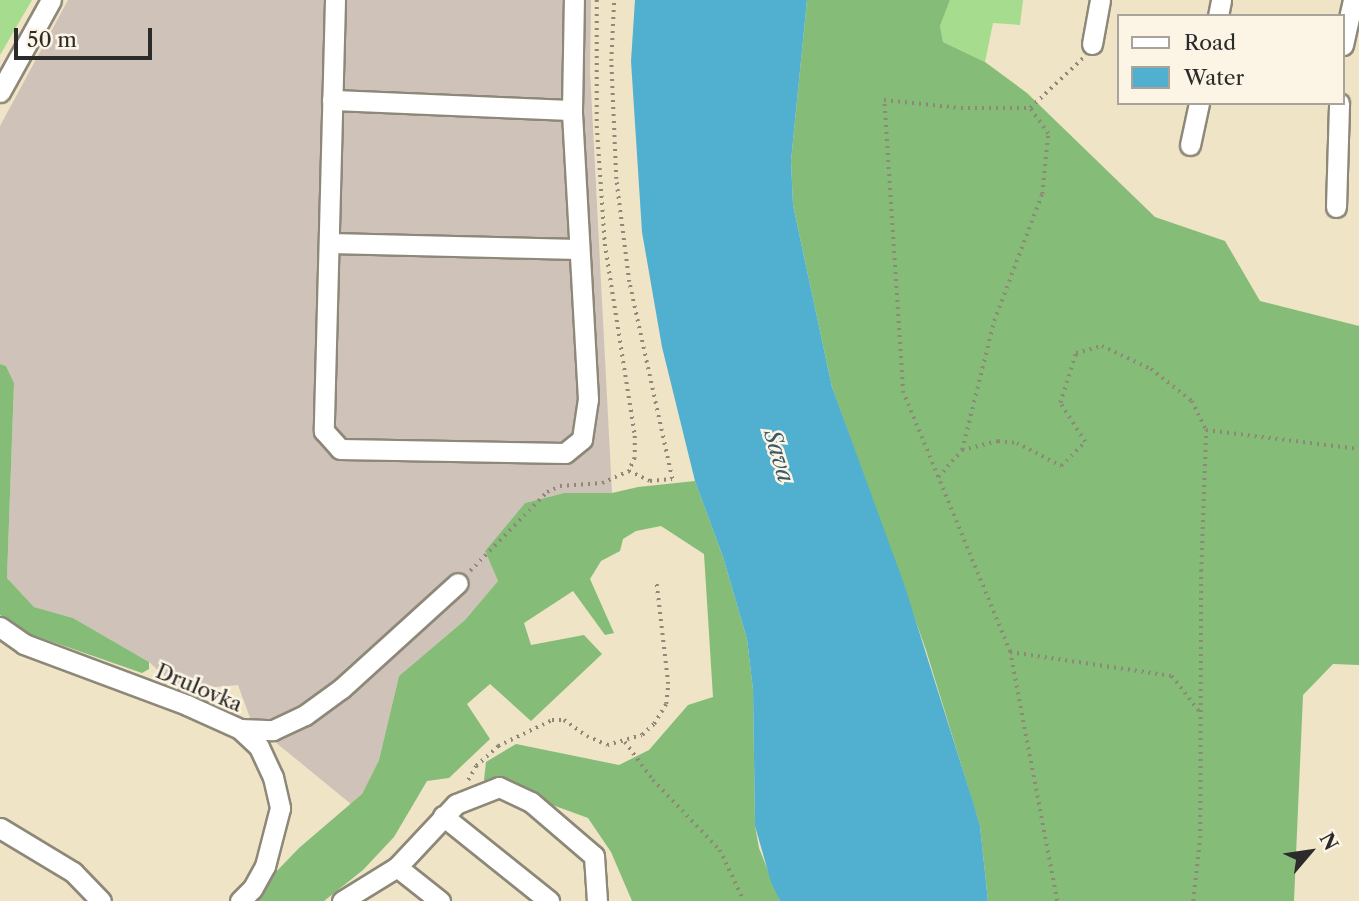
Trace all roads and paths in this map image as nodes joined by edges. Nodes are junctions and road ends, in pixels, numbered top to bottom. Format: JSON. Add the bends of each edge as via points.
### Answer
{"nodes":[{"id":1,"x":51,"y":0,"type":"edge"},
{"id":2,"x":335,"y":0,"type":"edge"},
{"id":3,"x":574,"y":0,"type":"edge"},
{"id":4,"x":597,"y":0,"type":"edge"},
{"id":5,"x":614,"y":0,"type":"edge"},
{"id":6,"x":1100,"y":0,"type":"edge"},
{"id":7,"x":1353,"y":0,"type":"edge"},
{"id":8,"x":1345,"y":36,"type":"edge"},
{"id":9,"x":1092,"y":44,"type":"joint"},
{"id":10,"x":0,"y":92,"type":"edge"},
{"id":11,"x":332,"y":100,"type":"junction"},
{"id":12,"x":1199,"y":105,"type":"edge"},
{"id":13,"x":1339,"y":105,"type":"edge"},
{"id":14,"x":1030,"y":108,"type":"junction"},
{"id":15,"x":572,"y":110,"type":"junction"},
{"id":16,"x":1190,"y":145,"type":"dead end"},
{"id":17,"x":1336,"y":206,"type":"dead end"},
{"id":18,"x":329,"y":243,"type":"junction"},
{"id":19,"x":579,"y":249,"type":"junction"},
{"id":20,"x":1206,"y":430,"type":"junction"},
{"id":21,"x":1359,"y":449,"type":"edge"},
{"id":22,"x":961,"y":450,"type":"junction"},
{"id":23,"x":629,"y":471,"type":"junction"},
{"id":24,"x":938,"y":478,"type":"junction"},
{"id":25,"x":656,"y":581,"type":"dead end"},
{"id":26,"x":458,"y":583,"type":"joint"},
{"id":27,"x":0,"y":627,"type":"edge"},
{"id":28,"x":1010,"y":652,"type":"junction"},
{"id":29,"x":1200,"y":713,"type":"junction"},
{"id":30,"x":240,"y":729,"type":"junction"},
{"id":31,"x":625,"y":742,"type":"junction"},
{"id":32,"x":449,"y":810,"type":"junction"},
{"id":33,"x":0,"y":828,"type":"edge"},
{"id":34,"x":397,"y":867,"type":"junction"},
{"id":35,"x":101,"y":901,"type":"edge"},
{"id":36,"x":240,"y":901,"type":"edge"},
{"id":37,"x":342,"y":901,"type":"edge"},
{"id":38,"x":440,"y":901,"type":"edge"},
{"id":39,"x":549,"y":901,"type":"edge"},
{"id":40,"x":597,"y":901,"type":"edge"},
{"id":41,"x":744,"y":901,"type":"edge"},
{"id":42,"x":1057,"y":901,"type":"edge"},
{"id":43,"x":1193,"y":901,"type":"edge"}],
"edges":[{"from":1,"to":10,"type":"street"},
{"from":2,"to":11,"type":"street"},
{"from":3,"to":15,"type":"street"},
{"from":4,"to":23,"type":"path","via":[[597,127],[605,244],[635,436],[635,458]]},
{"from":5,"to":23,"type":"path","via":[[611,61],[616,179],[629,282],[671,479],[650,481]]},
{"from":6,"to":9,"type":"street"},
{"from":7,"to":8,"type":"street"},
{"from":9,"to":14,"type":"path","via":[[1080,62]]},
{"from":11,"to":15,"type":"street"},
{"from":11,"to":18,"type":"street"},
{"from":12,"to":16,"type":"street"},
{"from":13,"to":17,"type":"street"},
{"from":14,"to":22,"type":"path","via":[[1048,134],[1042,194],[994,321]]},
{"from":14,"to":24,"type":"path","via":[[961,108],[884,100],[903,393]]},
{"from":15,"to":19,"type":"street"},
{"from":18,"to":19,"type":"street"},
{"from":18,"to":19,"type":"street","via":[[324,431],[340,449],[565,453],[582,439],[588,398]]},
{"from":20,"to":21,"type":"path"},
{"from":20,"to":22,"type":"path","via":[[1192,401],[1151,369],[1102,346],[1076,353],[1060,403],[1085,442],[1061,466],[1017,443],[998,441]]},
{"from":20,"to":29,"type":"path"},
{"from":22,"to":24,"type":"path"},
{"from":23,"to":26,"type":"path","via":[[602,483],[560,486],[547,492]]},
{"from":24,"to":28,"type":"path"},
{"from":25,"to":31,"type":"path","via":[[668,684],[666,704],[654,724]]},
{"from":26,"to":30,"type":"street","via":[[342,688],[304,715],[273,730]]},
{"from":27,"to":30,"type":"street","name":"Drulovka","via":[[24,643]]},
{"from":28,"to":29,"type":"path","via":[[1172,676]]},
{"from":28,"to":42,"type":"path"},
{"from":29,"to":43,"type":"path","via":[[1200,838]]},
{"from":30,"to":36,"type":"street","name":"Drulovka","via":[[259,747],[280,808],[265,866]]},
{"from":31,"to":32,"type":"path","via":[[607,745],[564,720],[552,720],[498,746],[476,766]]},
{"from":31,"to":41,"type":"path","via":[[653,780],[720,850]]},
{"from":32,"to":34,"type":"street"},
{"from":32,"to":39,"type":"street"},
{"from":32,"to":40,"type":"street","via":[[499,787],[531,802],[594,856]]},
{"from":33,"to":35,"type":"street","via":[[73,872]]},
{"from":34,"to":37,"type":"street"},
{"from":34,"to":38,"type":"street"}]}
